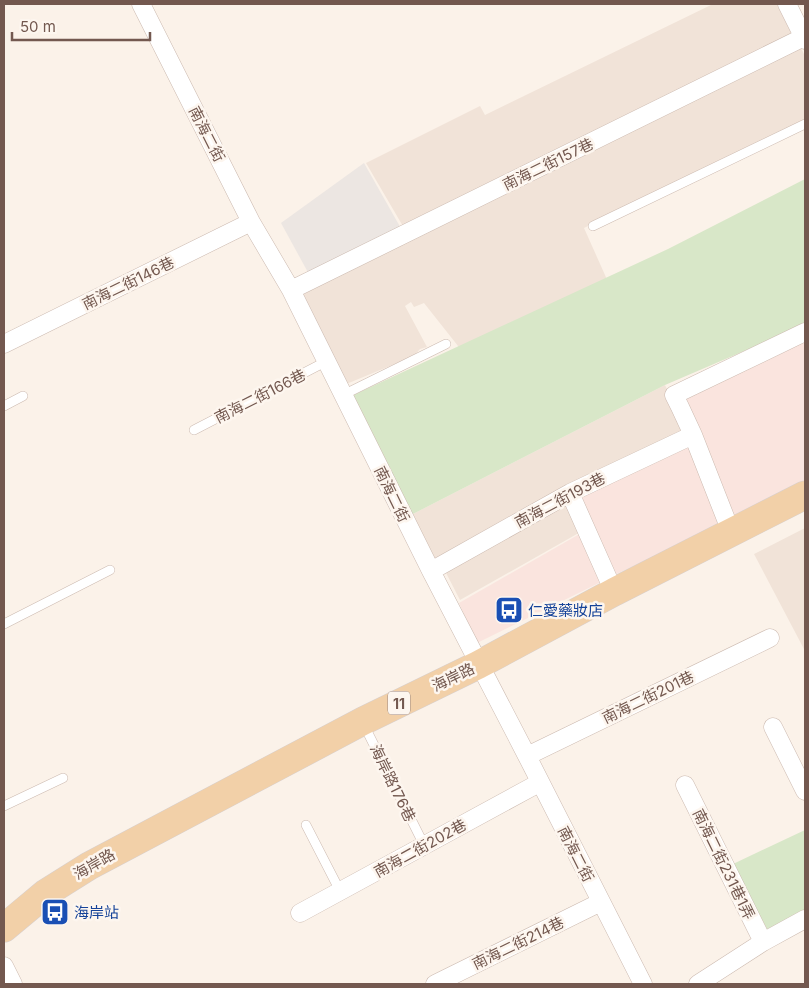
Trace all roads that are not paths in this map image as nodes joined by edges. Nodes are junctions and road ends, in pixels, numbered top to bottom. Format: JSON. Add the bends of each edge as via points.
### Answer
{"nodes":[{"id":1,"x":141,"y":4,"type":"edge"},
{"id":2,"x":787,"y":4,"type":"edge"},
{"id":3,"x":804,"y":39,"type":"edge"},
{"id":4,"x":805,"y":124,"type":"edge"},
{"id":5,"x":251,"y":222,"type":"junction"},
{"id":6,"x":593,"y":226,"type":"dead end"},
{"id":7,"x":291,"y":290,"type":"junction"},
{"id":8,"x":805,"y":332,"type":"edge"},
{"id":9,"x":4,"y":344,"type":"edge"},
{"id":10,"x":446,"y":344,"type":"dead end"},
{"id":11,"x":327,"y":361,"type":"junction"},
{"id":12,"x":343,"y":395,"type":"junction"},
{"id":13,"x":24,"y":396,"type":"dead end"},
{"id":14,"x":4,"y":406,"type":"edge"},
{"id":15,"x":194,"y":430,"type":"dead end"},
{"id":16,"x":693,"y":436,"type":"junction"},
{"id":17,"x":570,"y":493,"type":"junction"},
{"id":18,"x":805,"y":495,"type":"edge"},
{"id":19,"x":731,"y":532,"type":"junction"},
{"id":20,"x":110,"y":570,"type":"dead end"},
{"id":21,"x":431,"y":571,"type":"junction"},
{"id":22,"x":614,"y":592,"type":"junction"},
{"id":23,"x":4,"y":624,"type":"edge"},
{"id":24,"x":770,"y":638,"type":"dead end"},
{"id":25,"x":478,"y":664,"type":"junction"},
{"id":26,"x":363,"y":721,"type":"junction"},
{"id":27,"x":773,"y":727,"type":"dead end"},
{"id":28,"x":527,"y":756,"type":"junction"},
{"id":29,"x":63,"y":778,"type":"dead end"},
{"id":30,"x":540,"y":782,"type":"junction"},
{"id":31,"x":685,"y":785,"type":"dead end"},
{"id":32,"x":805,"y":791,"type":"edge"},
{"id":33,"x":4,"y":806,"type":"edge"},
{"id":34,"x":306,"y":825,"type":"dead end"},
{"id":35,"x":424,"y":845,"type":"junction"},
{"id":36,"x":340,"y":891,"type":"junction"},
{"id":37,"x":601,"y":902,"type":"junction"},
{"id":38,"x":300,"y":913,"type":"dead end"},
{"id":39,"x":805,"y":919,"type":"edge"},
{"id":40,"x":4,"y":928,"type":"edge"},
{"id":41,"x":763,"y":942,"type":"junction"},
{"id":42,"x":4,"y":966,"type":"edge"},
{"id":43,"x":13,"y":984,"type":"edge"},
{"id":44,"x":435,"y":984,"type":"edge"},
{"id":45,"x":643,"y":984,"type":"edge"},
{"id":46,"x":698,"y":984,"type":"edge"}],
"edges":[{"from":1,"to":5,"type":"street","name":"南海二街"},
{"from":2,"to":3,"type":"street"},
{"from":3,"to":7,"type":"street","name":"南海二街157巷"},
{"from":4,"to":6,"type":"lane"},
{"from":5,"to":7,"type":"street","name":"南海二街"},
{"from":5,"to":9,"type":"street","name":"南海二街146巷"},
{"from":7,"to":11,"type":"street","name":"南海二街"},
{"from":8,"to":16,"type":"street","via":[[674,395]]},
{"from":10,"to":12,"type":"lane"},
{"from":11,"to":12,"type":"street","name":"南海二街"},
{"from":11,"to":15,"type":"lane","name":"南海二街166巷"},
{"from":12,"to":21,"type":"street","name":"南海二街"},
{"from":13,"to":14,"type":"lane"},
{"from":16,"to":17,"type":"street","name":"南海二街193巷"},
{"from":16,"to":19,"type":"street"},
{"from":17,"to":21,"type":"street","name":"南海二街193巷"},
{"from":17,"to":22,"type":"street"},
{"from":18,"to":19,"type":"main road","name":"海岸路","number":"11"},
{"from":19,"to":22,"type":"main road","name":"海岸路","number":"11"},
{"from":20,"to":23,"type":"lane"},
{"from":21,"to":25,"type":"street","name":"南海二街"},
{"from":22,"to":25,"type":"main road","name":"海岸路","number":"11"},
{"from":24,"to":28,"type":"street","name":"南海二街201巷"},
{"from":25,"to":26,"type":"main road","name":"海岸路","number":"11"},
{"from":25,"to":28,"type":"street","name":"南海二街"},
{"from":26,"to":35,"type":"lane","name":"海岸路176巷"},
{"from":26,"to":40,"type":"main road","name":"海岸路","number":"11","via":[[89,866],[46,893]]},
{"from":27,"to":32,"type":"street"},
{"from":28,"to":30,"type":"street","name":"南海二街"},
{"from":29,"to":33,"type":"lane"},
{"from":30,"to":35,"type":"street","name":"南海二街202巷"},
{"from":30,"to":37,"type":"street","name":"南海二街"},
{"from":31,"to":41,"type":"street","name":"南海二街231巷1弄"},
{"from":34,"to":36,"type":"lane"},
{"from":35,"to":36,"type":"street","name":"南海二街202巷"},
{"from":36,"to":38,"type":"street","name":"南海二街202巷"},
{"from":37,"to":44,"type":"street","name":"南海二街214巷"},
{"from":37,"to":45,"type":"street","name":"南海二街"},
{"from":39,"to":41,"type":"street"},
{"from":41,"to":46,"type":"street"},
{"from":42,"to":43,"type":"street"}]}
